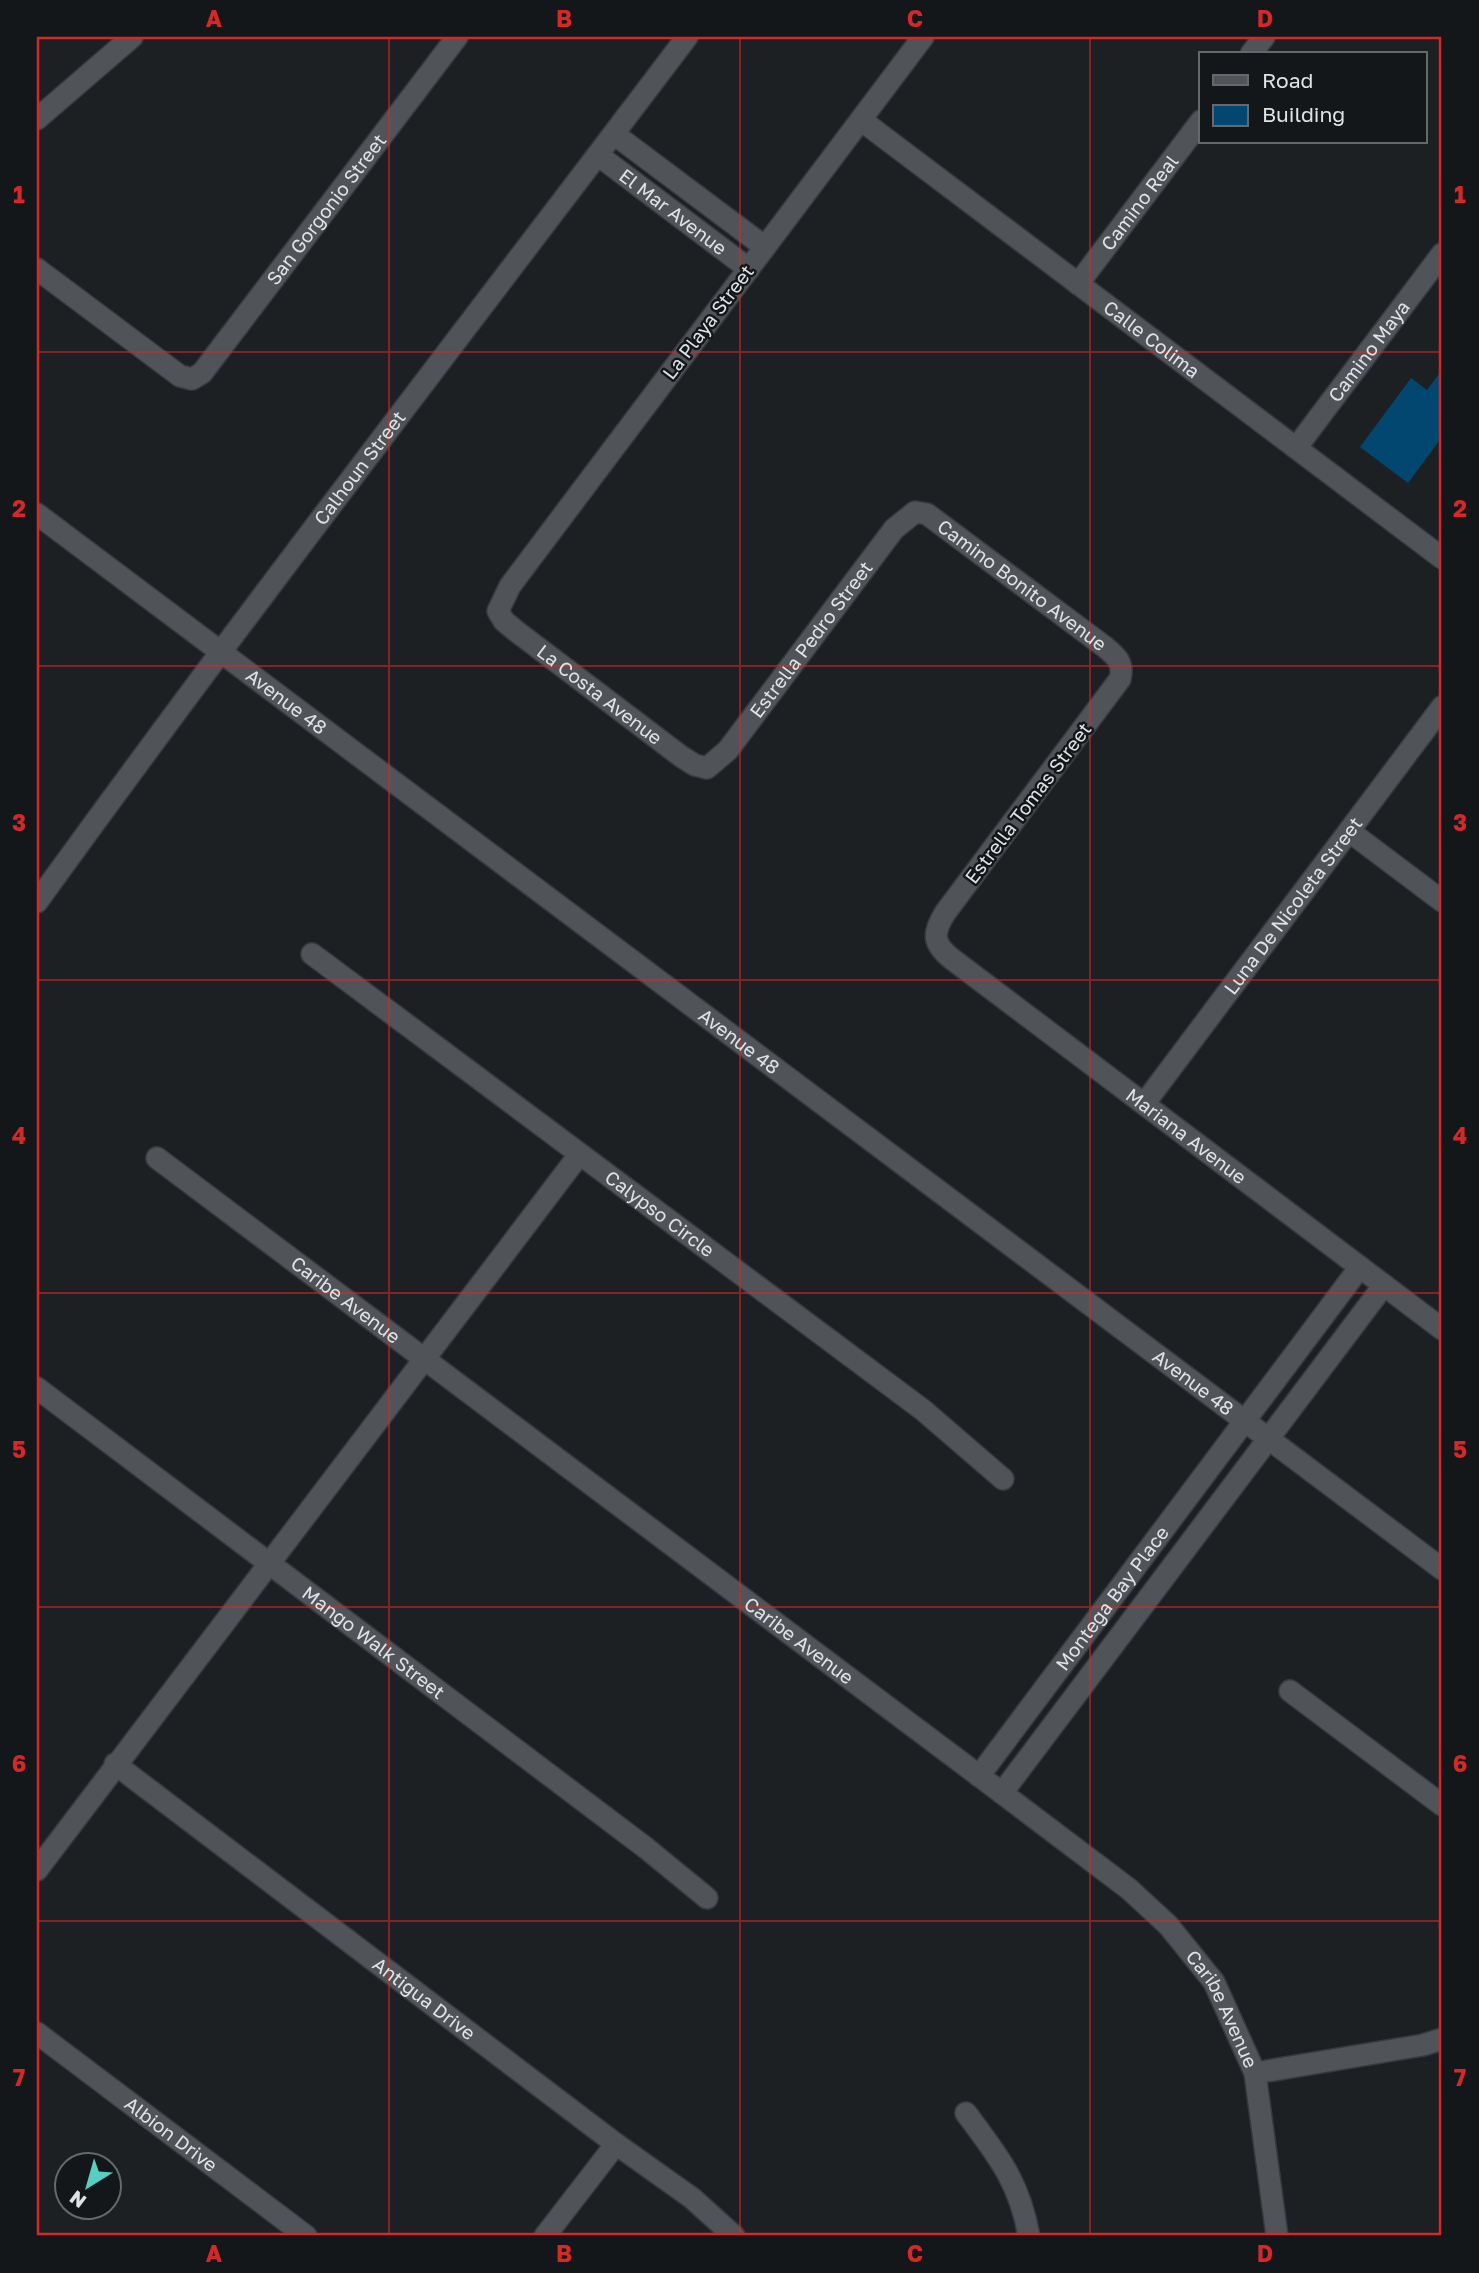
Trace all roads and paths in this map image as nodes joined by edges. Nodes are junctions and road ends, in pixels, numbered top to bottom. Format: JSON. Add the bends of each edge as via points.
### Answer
{"nodes":[{"id":1,"x":132,"y":37,"type":"edge"},
{"id":2,"x":457,"y":37,"type":"edge"},
{"id":3,"x":687,"y":37,"type":"edge"},
{"id":4,"x":923,"y":37,"type":"edge"},
{"id":5,"x":1264,"y":37,"type":"edge"},
{"id":6,"x":1253,"y":52,"type":"edge"},
{"id":7,"x":37,"y":119,"type":"edge"},
{"id":8,"x":861,"y":120,"type":"junction"},
{"id":9,"x":1199,"y":124,"type":"edge"},
{"id":10,"x":614,"y":134,"type":"junction"},
{"id":11,"x":598,"y":155,"type":"junction"},
{"id":12,"x":765,"y":247,"type":"junction"},
{"id":13,"x":1442,"y":254,"type":"edge"},
{"id":14,"x":37,"y":269,"type":"edge"},
{"id":15,"x":749,"y":269,"type":"junction"},
{"id":16,"x":1078,"y":284,"type":"junction"},
{"id":17,"x":1296,"y":448,"type":"junction"},
{"id":18,"x":915,"y":512,"type":"joint"},
{"id":19,"x":37,"y":514,"type":"edge"},
{"id":20,"x":1442,"y":558,"type":"edge"},
{"id":21,"x":498,"y":611,"type":"joint"},
{"id":22,"x":221,"y":652,"type":"junction"},
{"id":23,"x":1123,"y":668,"type":"joint"},
{"id":24,"x":1442,"y":707,"type":"edge"},
{"id":25,"x":707,"y":768,"type":"joint"},
{"id":26,"x":1349,"y":831,"type":"junction"},
{"id":27,"x":1442,"y":901,"type":"edge"},
{"id":28,"x":37,"y":902,"type":"edge"},
{"id":29,"x":934,"y":938,"type":"joint"},
{"id":30,"x":312,"y":954,"type":"dead end"},
{"id":31,"x":1144,"y":1104,"type":"junction"},
{"id":32,"x":579,"y":1154,"type":"junction"},
{"id":33,"x":157,"y":1158,"type":"dead end"},
{"id":34,"x":1360,"y":1267,"type":"junction"},
{"id":35,"x":1384,"y":1285,"type":"junction"},
{"id":36,"x":1442,"y":1329,"type":"edge"},
{"id":37,"x":425,"y":1360,"type":"junction"},
{"id":38,"x":37,"y":1388,"type":"edge"},
{"id":39,"x":1244,"y":1421,"type":"junction"},
{"id":40,"x":1267,"y":1439,"type":"junction"},
{"id":41,"x":1003,"y":1479,"type":"dead end"},
{"id":42,"x":269,"y":1564,"type":"junction"},
{"id":43,"x":1442,"y":1569,"type":"edge"},
{"id":44,"x":1290,"y":1691,"type":"dead end"},
{"id":45,"x":114,"y":1763,"type":"junction"},
{"id":46,"x":979,"y":1776,"type":"junction"},
{"id":47,"x":1002,"y":1793,"type":"junction"},
{"id":48,"x":1442,"y":1805,"type":"edge"},
{"id":49,"x":37,"y":1870,"type":"edge"},
{"id":50,"x":707,"y":1898,"type":"dead end"},
{"id":51,"x":37,"y":2033,"type":"edge"},
{"id":52,"x":1442,"y":2039,"type":"edge"},
{"id":53,"x":1255,"y":2073,"type":"junction"},
{"id":54,"x":966,"y":2113,"type":"dead end"},
{"id":55,"x":616,"y":2144,"type":"junction"},
{"id":56,"x":306,"y":2236,"type":"edge"},
{"id":57,"x":545,"y":2236,"type":"edge"},
{"id":58,"x":734,"y":2236,"type":"edge"},
{"id":59,"x":1029,"y":2236,"type":"edge"},
{"id":60,"x":1277,"y":2236,"type":"edge"}],
"edges":[{"from":1,"to":7,"type":"street"},
{"from":2,"to":14,"type":"street","name":"San Gorgonio Street","via":[[213,361],[192,379],[180,376]]},
{"from":3,"to":10,"type":"street","name":"Calhoun Street"},
{"from":4,"to":8,"type":"street","name":"La Playa Street"},
{"from":5,"to":6,"type":"street"},
{"from":8,"to":12,"type":"street","name":"La Playa Street"},
{"from":8,"to":16,"type":"street","name":"Calle Colima"},
{"from":9,"to":16,"type":"street","name":"Camino Real"},
{"from":10,"to":11,"type":"street","name":"Calhoun Street"},
{"from":10,"to":12,"type":"street","name":"El Mar Avenue"},
{"from":11,"to":15,"type":"street","name":"El Mar Avenue"},
{"from":11,"to":22,"type":"street","name":"Calhoun Street"},
{"from":12,"to":15,"type":"street","name":"La Playa Street"},
{"from":13,"to":17,"type":"street","name":"Camino Maya"},
{"from":15,"to":21,"type":"street","name":"La Playa Street","via":[[510,586]]},
{"from":16,"to":17,"type":"street","name":"Calle Colima"},
{"from":17,"to":20,"type":"street","name":"Calle Colima"},
{"from":18,"to":23,"type":"street","name":"Camino Bonito Avenue","via":[[927,514],[1083,631],[1117,657]]},
{"from":18,"to":25,"type":"street","name":"Estrella Pedro Street","via":[[894,529],[728,750]]},
{"from":19,"to":22,"type":"street","name":"Avenue 48"},
{"from":21,"to":25,"type":"street","name":"La Costa Avenue","via":[[516,631],[649,732],[695,765]]},
{"from":22,"to":28,"type":"street","name":"Calhoun Street"},
{"from":22,"to":39,"type":"street","name":"Avenue 48"},
{"from":23,"to":29,"type":"street","name":"Estrella Tomas Street","via":[[1111,693],[945,914]]},
{"from":24,"to":26,"type":"street","name":"Luna De Nicoleta Street"},
{"from":26,"to":27,"type":"street"},
{"from":26,"to":31,"type":"street","name":"Luna De Nicoleta Street"},
{"from":29,"to":31,"type":"street","name":"Mariana Avenue","via":[[952,959]]},
{"from":30,"to":32,"type":"street","name":"Calypso Circle"},
{"from":31,"to":34,"type":"street","name":"Mariana Avenue"},
{"from":32,"to":37,"type":"street"},
{"from":32,"to":41,"type":"street","name":"Calypso Circle","via":[[923,1410]]},
{"from":33,"to":37,"type":"street","name":"Caribe Avenue"},
{"from":34,"to":35,"type":"street","name":"Mariana Avenue"},
{"from":34,"to":39,"type":"street","name":"Montega Bay Place"},
{"from":35,"to":36,"type":"street","name":"Mariana Avenue"},
{"from":35,"to":40,"type":"street","name":"Montega Bay Place"},
{"from":37,"to":42,"type":"street"},
{"from":37,"to":46,"type":"street","name":"Caribe Avenue"},
{"from":38,"to":42,"type":"street","name":"Mango Walk Street"},
{"from":39,"to":40,"type":"street","name":"Avenue 48"},
{"from":39,"to":46,"type":"street","name":"Montega Bay Place"},
{"from":40,"to":43,"type":"street","name":"Avenue 48"},
{"from":40,"to":47,"type":"street","name":"Montega Bay Place"},
{"from":42,"to":45,"type":"street"},
{"from":42,"to":50,"type":"street","name":"Mango Walk Street"},
{"from":44,"to":48,"type":"street"},
{"from":45,"to":49,"type":"street"},
{"from":45,"to":55,"type":"street","name":"Antigua Drive"},
{"from":46,"to":47,"type":"street","name":"Caribe Avenue"},
{"from":47,"to":53,"type":"street","name":"Caribe Avenue","via":[[1129,1889],[1168,1925],[1213,1982]]},
{"from":51,"to":56,"type":"street","name":"Albion Drive"},
{"from":52,"to":53,"type":"street"},
{"from":53,"to":60,"type":"street","name":"Caribe Avenue"},
{"from":54,"to":59,"type":"street","via":[[1011,2174]]},
{"from":55,"to":57,"type":"street"},
{"from":55,"to":58,"type":"street","name":"Antigua Drive","via":[[692,2198]]}]}
